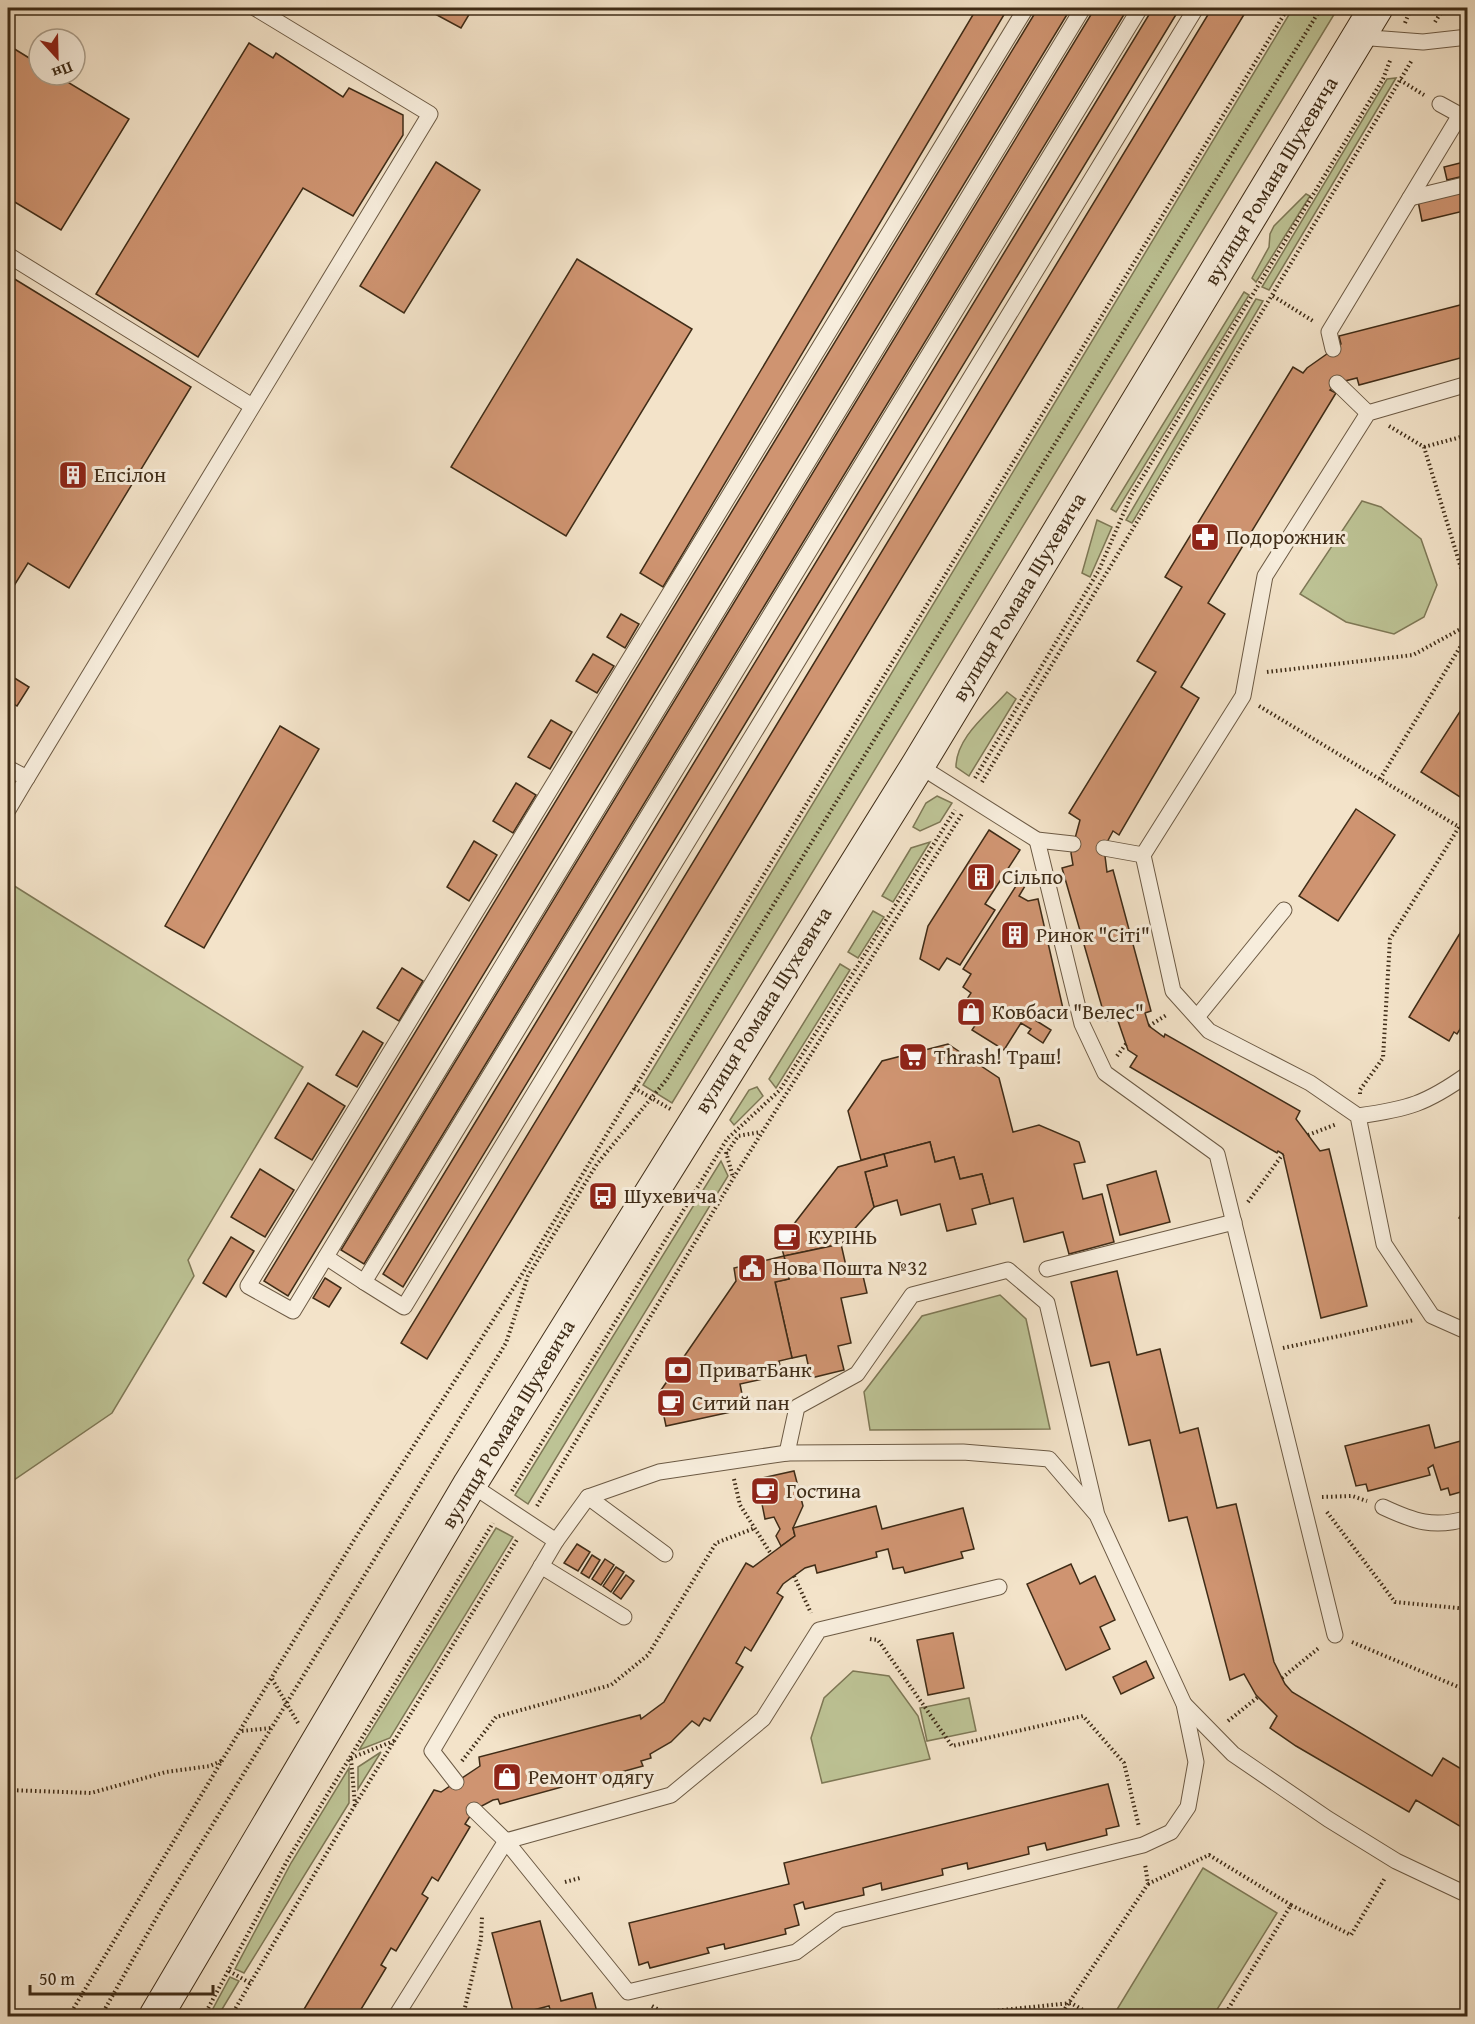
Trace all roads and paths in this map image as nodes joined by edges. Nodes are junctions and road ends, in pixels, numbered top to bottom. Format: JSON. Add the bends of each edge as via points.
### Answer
{"nodes":[{"id":1,"x":255,"y":8,"type":"edge"},
{"id":2,"x":1026,"y":8,"type":"edge"},
{"id":3,"x":1083,"y":8,"type":"edge"},
{"id":4,"x":1140,"y":8,"type":"edge"},
{"id":5,"x":1196,"y":8,"type":"edge"},
{"id":6,"x":1288,"y":8,"type":"edge"},
{"id":7,"x":1321,"y":8,"type":"edge"},
{"id":8,"x":1376,"y":8,"type":"edge"},
{"id":9,"x":1411,"y":8,"type":"edge"},
{"id":10,"x":1444,"y":8,"type":"edge"},
{"id":11,"x":1358,"y":36,"type":"junction"},
{"id":12,"x":1467,"y":37,"type":"edge"},
{"id":13,"x":1398,"y":40,"type":"junction"},
{"id":14,"x":1423,"y":42,"type":"junction"},
{"id":15,"x":1400,"y":80,"type":"junction"},
{"id":16,"x":1440,"y":104,"type":"joint"},
{"id":17,"x":1460,"y":125,"type":"edge"},
{"id":18,"x":1467,"y":184,"type":"edge"},
{"id":19,"x":1410,"y":198,"type":"junction"},
{"id":20,"x":8,"y":255,"type":"edge"},
{"id":21,"x":1274,"y":296,"type":"junction"},
{"id":22,"x":1329,"y":332,"type":"junction"},
{"id":23,"x":1333,"y":350,"type":"dead end"},
{"id":24,"x":1337,"y":383,"type":"dead end"},
{"id":25,"x":1467,"y":384,"type":"edge"},
{"id":26,"x":252,"y":406,"type":"junction"},
{"id":27,"x":1368,"y":413,"type":"junction"},
{"id":28,"x":1467,"y":435,"type":"edge"},
{"id":29,"x":1424,"y":447,"type":"junction"},
{"id":30,"x":1467,"y":591,"type":"edge"},
{"id":31,"x":1467,"y":624,"type":"edge"},
{"id":32,"x":1467,"y":634,"type":"edge"},
{"id":33,"x":1246,"y":674,"type":"junction"},
{"id":34,"x":1243,"y":696,"type":"junction"},
{"id":35,"x":918,"y":765,"type":"junction"},
{"id":36,"x":8,"y":768,"type":"edge"},
{"id":37,"x":27,"y":778,"type":"junction"},
{"id":38,"x":1380,"y":779,"type":"junction"},
{"id":39,"x":969,"y":796,"type":"junction"},
{"id":40,"x":8,"y":810,"type":"edge"},
{"id":41,"x":1459,"y":827,"type":"junction"},
{"id":42,"x":1467,"y":832,"type":"edge"},
{"id":43,"x":1036,"y":840,"type":"junction"},
{"id":44,"x":1073,"y":844,"type":"dead end"},
{"id":45,"x":1104,"y":848,"type":"dead end"},
{"id":46,"x":1143,"y":855,"type":"junction"},
{"id":47,"x":1284,"y":910,"type":"dead end"},
{"id":48,"x":1197,"y":1017,"type":"junction"},
{"id":49,"x":1467,"y":1074,"type":"edge"},
{"id":50,"x":634,"y":1088,"type":"junction"},
{"id":51,"x":1360,"y":1090,"type":"dead end"},
{"id":52,"x":653,"y":1099,"type":"junction"},
{"id":53,"x":1358,"y":1116,"type":"junction"},
{"id":54,"x":762,"y":1132,"type":"junction"},
{"id":55,"x":724,"y":1146,"type":"junction"},
{"id":56,"x":726,"y":1154,"type":"junction"},
{"id":57,"x":1283,"y":1154,"type":"dead end"},
{"id":58,"x":734,"y":1177,"type":"junction"},
{"id":59,"x":1234,"y":1222,"type":"junction"},
{"id":60,"x":326,"y":1257,"type":"junction"},
{"id":61,"x":1047,"y":1269,"type":"dead end"},
{"id":62,"x":364,"y":1282,"type":"junction"},
{"id":63,"x":1432,"y":1316,"type":"junction"},
{"id":64,"x":1467,"y":1332,"type":"edge"},
{"id":65,"x":1265,"y":1352,"type":"junction"},
{"id":66,"x":787,"y":1454,"type":"junction"},
{"id":67,"x":470,"y":1484,"type":"junction"},
{"id":68,"x":1332,"y":1496,"type":"dead end"},
{"id":69,"x":1352,"y":1496,"type":"dead end"},
{"id":70,"x":588,"y":1497,"type":"junction"},
{"id":71,"x":1315,"y":1497,"type":"dead end"},
{"id":72,"x":740,"y":1505,"type":"dead end"},
{"id":73,"x":503,"y":1506,"type":"junction"},
{"id":74,"x":1383,"y":1507,"type":"dead end"},
{"id":75,"x":1097,"y":1515,"type":"junction"},
{"id":76,"x":1467,"y":1518,"type":"edge"},
{"id":77,"x":528,"y":1522,"type":"junction"},
{"id":78,"x":755,"y":1528,"type":"junction"},
{"id":79,"x":556,"y":1540,"type":"junction"},
{"id":80,"x":665,"y":1554,"type":"dead end"},
{"id":81,"x":771,"y":1554,"type":"dead end"},
{"id":82,"x":541,"y":1566,"type":"junction"},
{"id":83,"x":794,"y":1576,"type":"dead end"},
{"id":84,"x":999,"y":1587,"type":"dead end"},
{"id":85,"x":1467,"y":1609,"type":"edge"},
{"id":86,"x":624,"y":1617,"type":"dead end"},
{"id":87,"x":819,"y":1630,"type":"junction"},
{"id":88,"x":1335,"y":1635,"type":"junction"},
{"id":89,"x":868,"y":1639,"type":"dead end"},
{"id":90,"x":1282,"y":1678,"type":"dead end"},
{"id":91,"x":272,"y":1679,"type":"junction"},
{"id":92,"x":1467,"y":1691,"type":"edge"},
{"id":93,"x":1258,"y":1697,"type":"dead end"},
{"id":94,"x":286,"y":1701,"type":"junction"},
{"id":95,"x":1184,"y":1704,"type":"junction"},
{"id":96,"x":271,"y":1728,"type":"junction"},
{"id":97,"x":241,"y":1731,"type":"junction"},
{"id":98,"x":1213,"y":1733,"type":"junction"},
{"id":99,"x":395,"y":1741,"type":"junction"},
{"id":100,"x":351,"y":1758,"type":"junction"},
{"id":101,"x":223,"y":1760,"type":"junction"},
{"id":102,"x":454,"y":1778,"type":"joint"},
{"id":103,"x":8,"y":1790,"type":"edge"},
{"id":104,"x":355,"y":1805,"type":"junction"},
{"id":105,"x":474,"y":1810,"type":"dead end"},
{"id":106,"x":506,"y":1841,"type":"junction"},
{"id":107,"x":1143,"y":1845,"type":"junction"},
{"id":108,"x":485,"y":1875,"type":"junction"},
{"id":109,"x":1148,"y":1884,"type":"junction"},
{"id":110,"x":1467,"y":1895,"type":"edge"},
{"id":111,"x":1374,"y":1896,"type":"dead end"},
{"id":112,"x":1291,"y":1905,"type":"junction"},
{"id":113,"x":229,"y":1971,"type":"junction"},
{"id":114,"x":250,"y":1983,"type":"junction"},
{"id":115,"x":1071,"y":2003,"type":"junction"},
{"id":116,"x":1000,"y":2009,"type":"junction"},
{"id":117,"x":69,"y":2016,"type":"edge"},
{"id":118,"x":101,"y":2016,"type":"edge"},
{"id":119,"x":156,"y":2016,"type":"edge"},
{"id":120,"x":204,"y":2016,"type":"edge"},
{"id":121,"x":231,"y":2016,"type":"edge"},
{"id":122,"x":396,"y":2016,"type":"edge"},
{"id":123,"x":463,"y":2016,"type":"edge"},
{"id":124,"x":944,"y":2016,"type":"edge"},
{"id":125,"x":1004,"y":2016,"type":"edge"},
{"id":126,"x":1060,"y":2016,"type":"edge"},
{"id":127,"x":1094,"y":2016,"type":"edge"},
{"id":128,"x":1224,"y":2016,"type":"edge"}],
"edges":[{"from":1,"to":26,"type":"lane","via":[[430,114]]},
{"from":2,"to":60,"type":"lane","via":[[248,1286],[293,1311]]},
{"from":3,"to":60,"type":"lane"},
{"from":4,"to":62,"type":"lane"},
{"from":5,"to":62,"type":"lane","via":[[404,1307]]},
{"from":6,"to":50,"type":"path"},
{"from":7,"to":52,"type":"path"},
{"from":8,"to":11,"type":"main road","name":"вулиця Романа Шухевича"},
{"from":9,"to":13,"type":"path"},
{"from":10,"to":14,"type":"path"},
{"from":11,"to":13,"type":"lane"},
{"from":11,"to":35,"type":"main road","name":"вулиця Романа Шухевича"},
{"from":12,"to":14,"type":"lane"},
{"from":13,"to":14,"type":"lane"},
{"from":13,"to":39,"type":"path","via":[[1383,79],[1131,496],[1099,570]]},
{"from":14,"to":15,"type":"path"},
{"from":15,"to":16,"type":"path"},
{"from":15,"to":21,"type":"path"},
{"from":16,"to":17,"type":"lane","via":[[1460,116]]},
{"from":17,"to":19,"type":"lane"},
{"from":18,"to":19,"type":"lane"},
{"from":19,"to":22,"type":"lane"},
{"from":20,"to":26,"type":"lane"},
{"from":21,"to":22,"type":"path"},
{"from":21,"to":39,"type":"path","via":[[1015,731]]},
{"from":22,"to":23,"type":"lane"},
{"from":24,"to":27,"type":"lane"},
{"from":25,"to":27,"type":"lane"},
{"from":26,"to":37,"type":"lane"},
{"from":27,"to":29,"type":"path"},
{"from":27,"to":33,"type":"lane","via":[[1265,576]]},
{"from":28,"to":29,"type":"path"},
{"from":29,"to":30,"type":"path"},
{"from":31,"to":33,"type":"path","via":[[1413,655]]},
{"from":32,"to":38,"type":"path"},
{"from":33,"to":34,"type":"lane"},
{"from":34,"to":38,"type":"path"},
{"from":34,"to":46,"type":"lane"},
{"from":35,"to":39,"type":"lane"},
{"from":35,"to":67,"type":"main road","name":"вулиця Романа Шухевича"},
{"from":36,"to":37,"type":"lane"},
{"from":37,"to":40,"type":"lane"},
{"from":38,"to":41,"type":"path"},
{"from":39,"to":43,"type":"lane"},
{"from":39,"to":54,"type":"path"},
{"from":39,"to":55,"type":"path","via":[[780,1090]]},
{"from":41,"to":42,"type":"path"},
{"from":41,"to":51,"type":"path","via":[[1389,939],[1383,1058]]},
{"from":43,"to":44,"type":"lane"},
{"from":43,"to":59,"type":"lane","via":[[1082,1024],[1105,1073],[1217,1154]]},
{"from":45,"to":46,"type":"lane"},
{"from":46,"to":48,"type":"lane","via":[[1173,991]]},
{"from":47,"to":48,"type":"lane"},
{"from":48,"to":53,"type":"lane","via":[[1209,1031],[1310,1083]]},
{"from":49,"to":53,"type":"lane","via":[[1437,1096],[1401,1110]]},
{"from":50,"to":52,"type":"path"},
{"from":50,"to":91,"type":"path"},
{"from":52,"to":94,"type":"path","via":[[597,1164],[528,1276],[506,1343]]},
{"from":53,"to":63,"type":"lane","via":[[1384,1244]]},
{"from":54,"to":56,"type":"path","via":[[738,1136]]},
{"from":54,"to":58,"type":"path"},
{"from":55,"to":56,"type":"path"},
{"from":55,"to":73,"type":"path"},
{"from":56,"to":58,"type":"path"},
{"from":57,"to":59,"type":"path"},
{"from":58,"to":77,"type":"path"},
{"from":59,"to":61,"type":"lane"},
{"from":59,"to":65,"type":"lane"},
{"from":60,"to":62,"type":"lane"},
{"from":63,"to":64,"type":"lane"},
{"from":63,"to":65,"type":"path"},
{"from":65,"to":88,"type":"lane"},
{"from":66,"to":70,"type":"lane","via":[[658,1472]]},
{"from":66,"to":75,"type":"lane","via":[[963,1452],[1049,1459]]},
{"from":66,"to":75,"type":"lane","via":[[797,1407],[857,1374],[912,1295],[1008,1270],[1047,1304]]},
{"from":67,"to":73,"type":"lane"},
{"from":67,"to":119,"type":"main road","name":"вулиця Романа Шухевича"},
{"from":68,"to":69,"type":"path"},
{"from":70,"to":79,"type":"lane"},
{"from":70,"to":80,"type":"lane"},
{"from":71,"to":85,"type":"path","via":[[1395,1602]]},
{"from":72,"to":78,"type":"path"},
{"from":73,"to":77,"type":"lane"},
{"from":73,"to":100,"type":"path"},
{"from":74,"to":76,"type":"lane","via":[[1416,1523]]},
{"from":75,"to":95,"type":"lane"},
{"from":77,"to":79,"type":"lane"},
{"from":77,"to":99,"type":"path"},
{"from":78,"to":81,"type":"path"},
{"from":78,"to":102,"type":"path","via":[[716,1543],[648,1655],[611,1685],[496,1717]]},
{"from":79,"to":82,"type":"lane"},
{"from":82,"to":86,"type":"lane"},
{"from":82,"to":102,"type":"lane","via":[[432,1751]]},
{"from":83,"to":87,"type":"path"},
{"from":84,"to":87,"type":"lane"},
{"from":87,"to":106,"type":"lane","via":[[763,1719],[671,1795]]},
{"from":88,"to":90,"type":"path"},
{"from":88,"to":92,"type":"path"},
{"from":89,"to":107,"type":"path","via":[[878,1640],[951,1746],[1083,1716],[1124,1763]]},
{"from":91,"to":94,"type":"path"},
{"from":91,"to":97,"type":"path"},
{"from":93,"to":98,"type":"path"},
{"from":94,"to":96,"type":"path"},
{"from":95,"to":98,"type":"lane"},
{"from":95,"to":107,"type":"lane","via":[[1196,1762],[1188,1807],[1171,1832]]},
{"from":96,"to":97,"type":"path"},
{"from":96,"to":118,"type":"path"},
{"from":97,"to":101,"type":"path"},
{"from":98,"to":110,"type":"lane","via":[[1233,1754],[1328,1819],[1396,1861]]},
{"from":99,"to":100,"type":"path"},
{"from":99,"to":104,"type":"path"},
{"from":100,"to":104,"type":"path"},
{"from":100,"to":113,"type":"path","via":[[288,1859]]},
{"from":101,"to":103,"type":"path","via":[[91,1793]]},
{"from":101,"to":117,"type":"path"},
{"from":104,"to":114,"type":"path"},
{"from":105,"to":106,"type":"lane"},
{"from":106,"to":107,"type":"lane","via":[[628,1992],[796,1952],[839,1920]]},
{"from":106,"to":108,"type":"lane"},
{"from":107,"to":109,"type":"path"},
{"from":108,"to":122,"type":"lane"},
{"from":108,"to":123,"type":"path","via":[[481,1939]]},
{"from":109,"to":112,"type":"path","via":[[1209,1855]]},
{"from":109,"to":115,"type":"path"},
{"from":111,"to":112,"type":"path","via":[[1351,1935]]},
{"from":112,"to":128,"type":"path"},
{"from":113,"to":114,"type":"path"},
{"from":113,"to":120,"type":"path"},
{"from":114,"to":121,"type":"path"},
{"from":115,"to":116,"type":"path"},
{"from":115,"to":126,"type":"path"},
{"from":115,"to":127,"type":"path"},
{"from":116,"to":124,"type":"path"},
{"from":116,"to":125,"type":"path"}]}
